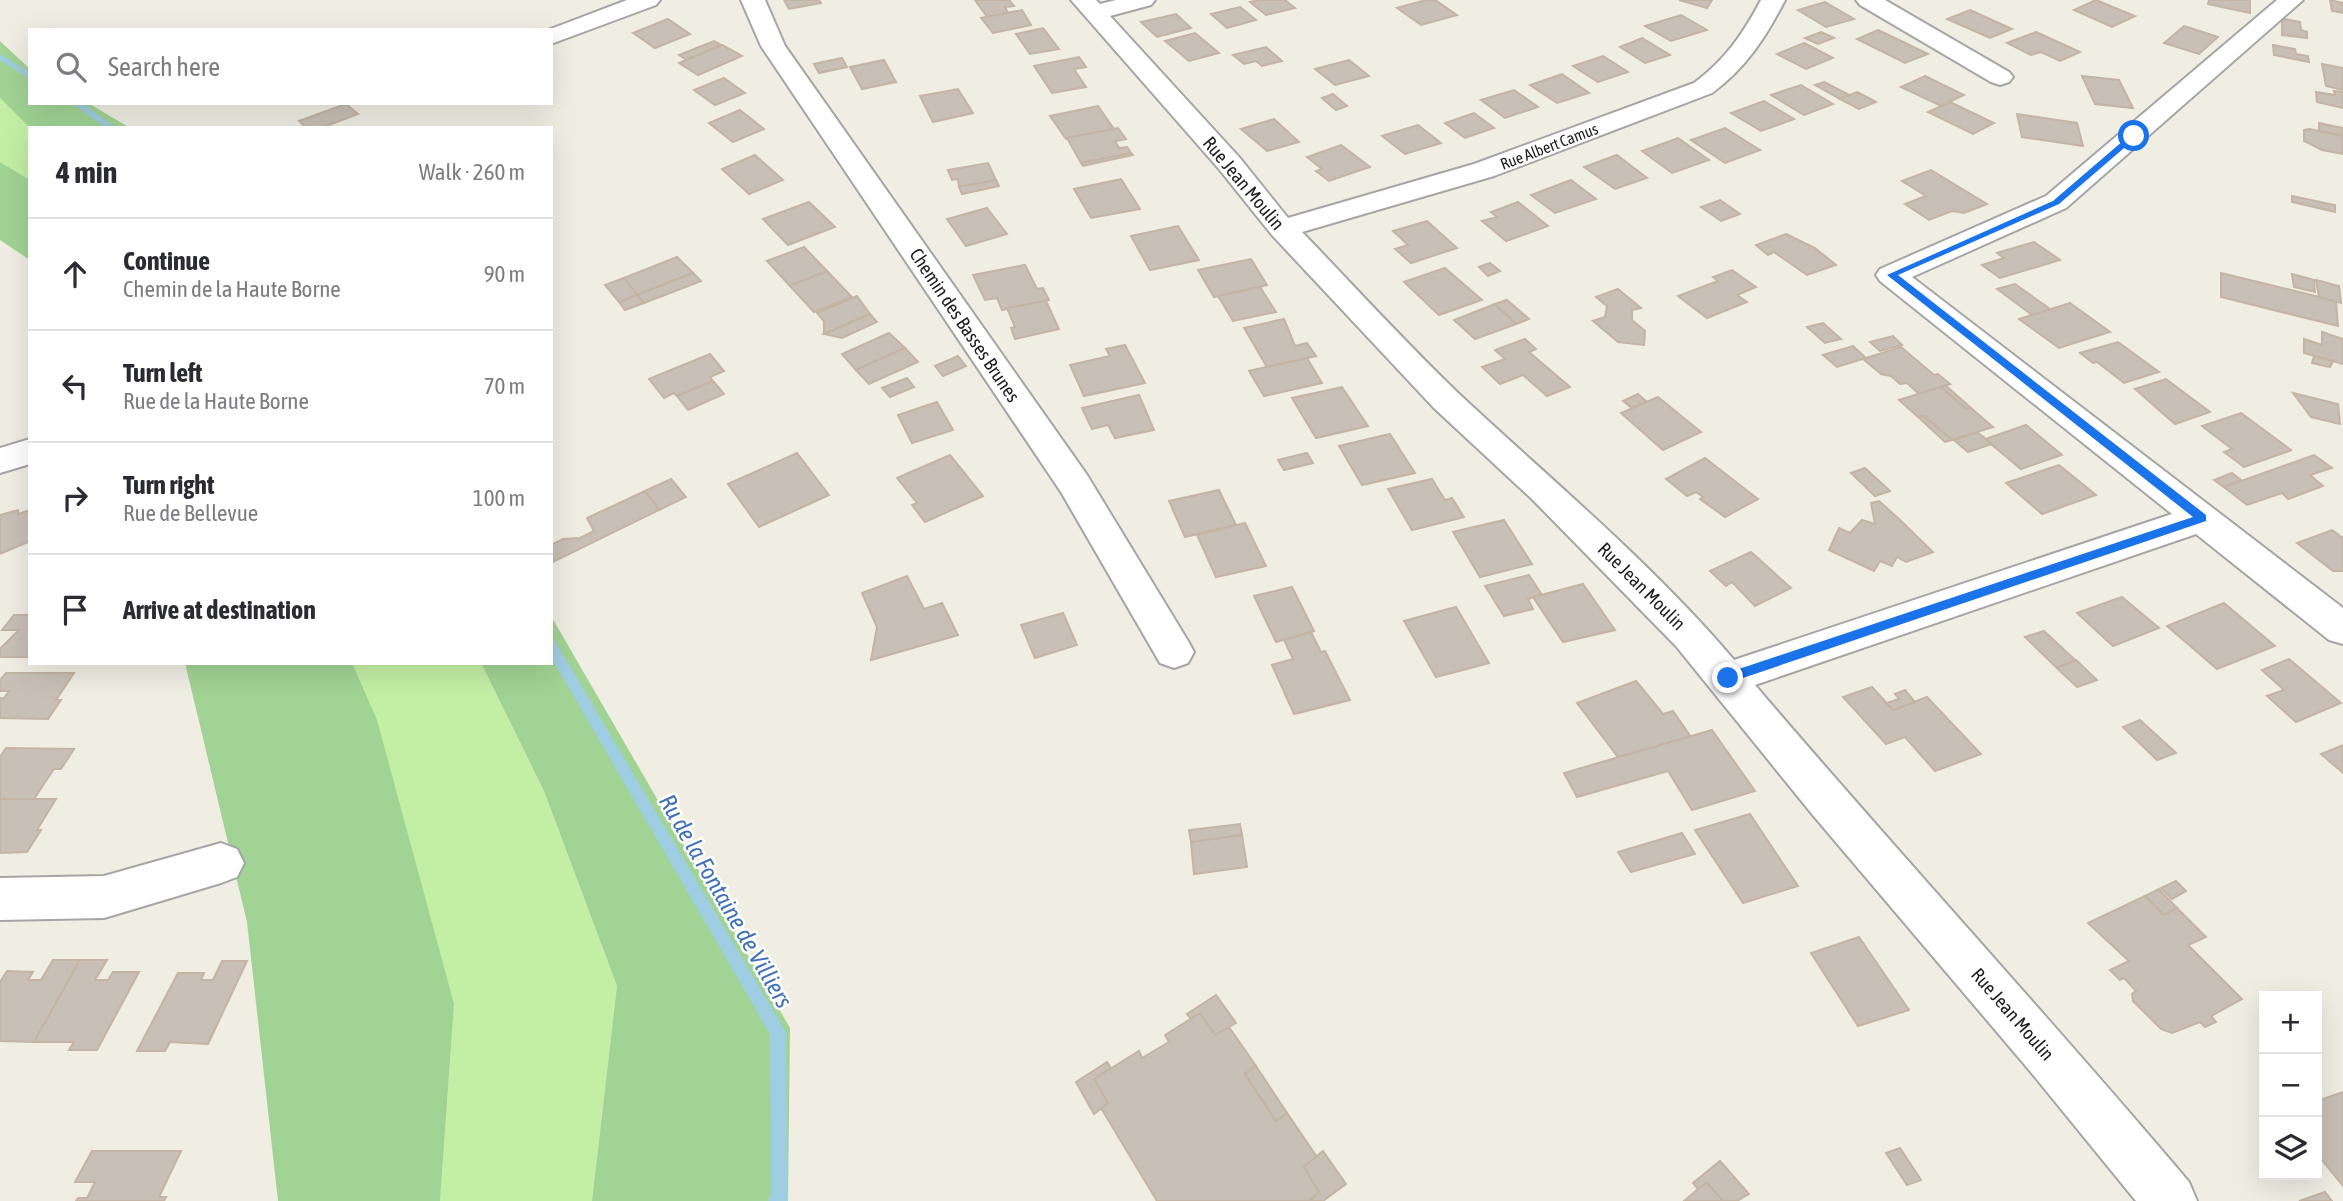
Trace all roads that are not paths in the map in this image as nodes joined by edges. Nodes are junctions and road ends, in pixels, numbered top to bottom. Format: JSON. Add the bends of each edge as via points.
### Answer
{"nodes":[{"id":1,"x":648,"y":0,"type":"edge"},
{"id":2,"x":753,"y":0,"type":"edge"},
{"id":3,"x":1143,"y":0,"type":"edge"},
{"id":4,"x":1773,"y":0,"type":"edge"},
{"id":5,"x":1868,"y":0,"type":"edge"},
{"id":6,"x":2291,"y":0,"type":"edge"},
{"id":7,"x":1088,"y":6,"type":"edge"},
{"id":8,"x":553,"y":36,"type":"edge"},
{"id":9,"x":2000,"y":77,"type":"dead end"},
{"id":10,"x":1282,"y":229,"type":"junction"},
{"id":11,"x":28,"y":452,"type":"edge"},
{"id":12,"x":0,"y":461,"type":"edge"},
{"id":13,"x":2202,"y":518,"type":"junction"},
{"id":14,"x":2343,"y":629,"type":"edge"},
{"id":15,"x":1174,"y":652,"type":"dead end"},
{"id":16,"x":1728,"y":678,"type":"junction"},
{"id":17,"x":221,"y":863,"type":"dead end"},
{"id":18,"x":0,"y":899,"type":"edge"},
{"id":19,"x":2170,"y":1201,"type":"edge"}],
"edges":[{"from":1,"to":8,"type":"street"},
{"from":2,"to":15,"type":"street","name":"Chemin des Basses Brunes","via":[[774,46],[1074,485]]},
{"from":3,"to":7,"type":"street"},
{"from":4,"to":10,"type":"street","name":"Rue Albert Camus","via":[[1753,39],[1729,69],[1703,88],[1484,170]]},
{"from":5,"to":9,"type":"street"},
{"from":6,"to":13,"type":"street","via":[[2056,202],[1891,275]]},
{"from":7,"to":10,"type":"street","name":"Rue Jean Moulin"},
{"from":10,"to":16,"type":"street","name":"Rue Jean Moulin","via":[[1446,400],[1545,489]]},
{"from":11,"to":12,"type":"street"},
{"from":13,"to":14,"type":"street"},
{"from":13,"to":16,"type":"street"},
{"from":16,"to":19,"type":"street","name":"Rue Jean Moulin","via":[[1827,801]]},
{"from":17,"to":18,"type":"street","via":[[104,897]]}]}
